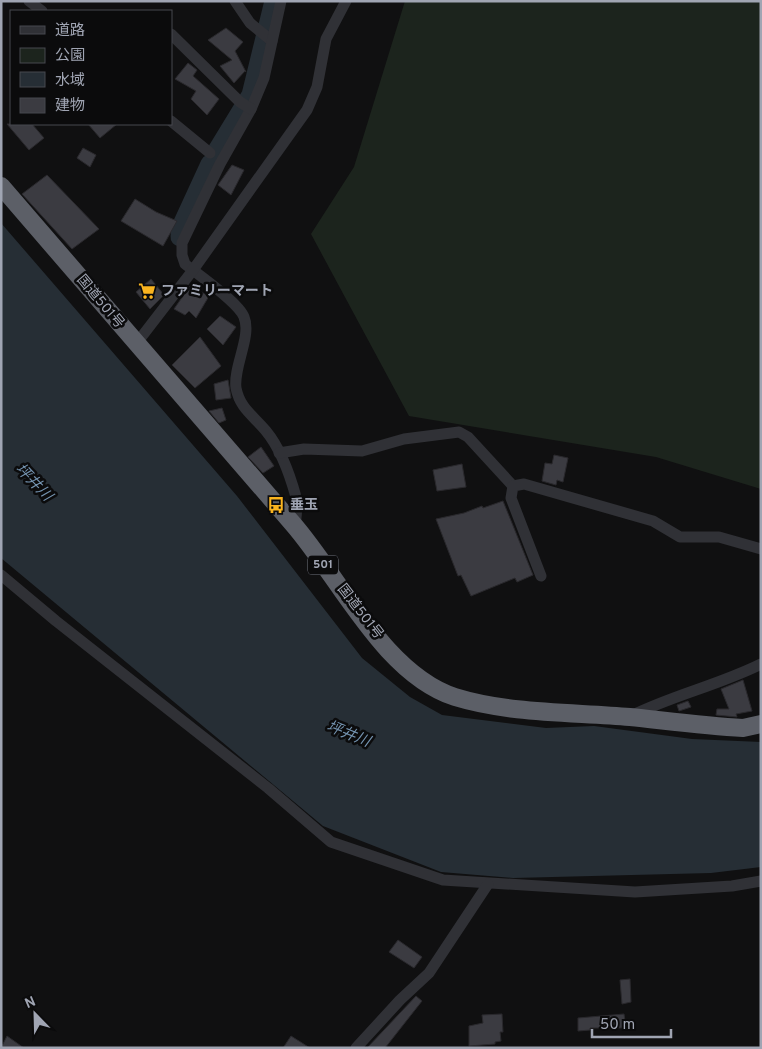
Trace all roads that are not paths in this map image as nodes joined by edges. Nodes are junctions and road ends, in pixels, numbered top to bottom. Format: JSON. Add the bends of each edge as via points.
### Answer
{"nodes":[{"id":1,"x":29,"y":1,"type":"edge"},
{"id":2,"x":235,"y":1,"type":"edge"},
{"id":3,"x":281,"y":1,"type":"edge"},
{"id":4,"x":346,"y":1,"type":"edge"},
{"id":5,"x":41,"y":10,"type":"edge"},
{"id":6,"x":172,"y":35,"type":"edge"},
{"id":7,"x":268,"y":38,"type":"junction"},
{"id":8,"x":246,"y":106,"type":"junction"},
{"id":9,"x":172,"y":122,"type":"edge"},
{"id":10,"x":210,"y":153,"type":"dead end"},
{"id":11,"x":1,"y":186,"type":"edge"},
{"id":12,"x":193,"y":270,"type":"junction"},
{"id":13,"x":136,"y":344,"type":"junction"},
{"id":14,"x":279,"y":453,"type":"junction"},
{"id":15,"x":513,"y":486,"type":"junction"},
{"id":16,"x":295,"y":527,"type":"junction"},
{"id":17,"x":761,"y":549,"type":"edge"},
{"id":18,"x":1,"y":576,"type":"edge"},
{"id":19,"x":541,"y":576,"type":"dead end"},
{"id":20,"x":761,"y":664,"type":"edge"},
{"id":21,"x":629,"y":717,"type":"junction"},
{"id":22,"x":761,"y":724,"type":"edge"},
{"id":23,"x":761,"y":881,"type":"edge"},
{"id":24,"x":488,"y":884,"type":"junction"},
{"id":25,"x":356,"y":1048,"type":"edge"}],
"edges":[{"from":1,"to":5,"type":"street"},
{"from":2,"to":7,"type":"street","via":[[250,23]]},
{"from":3,"to":7,"type":"street"},
{"from":4,"to":12,"type":"street","via":[[326,39],[317,87],[307,110]]},
{"from":6,"to":8,"type":"street"},
{"from":7,"to":8,"type":"street","via":[[264,78]]},
{"from":8,"to":12,"type":"street","via":[[182,243],[185,264]]},
{"from":9,"to":10,"type":"street"},
{"from":11,"to":13,"type":"highway","name":"国道501号","number":"501"},
{"from":12,"to":13,"type":"street"},
{"from":12,"to":14,"type":"street","via":[[236,306],[244,317],[246,330],[236,387],[246,412],[267,431]]},
{"from":13,"to":16,"type":"highway","name":"国道501号","number":"501"},
{"from":14,"to":15,"type":"street","via":[[304,449],[362,452],[404,439],[459,432],[468,437]]},
{"from":14,"to":16,"type":"street","via":[[296,498]]},
{"from":15,"to":17,"type":"street","via":[[524,484],[653,521],[680,537],[719,537]]},
{"from":15,"to":19,"type":"street","via":[[511,498]]},
{"from":16,"to":21,"type":"highway","name":"国道501号","number":"501","via":[[360,615],[396,658],[424,682],[455,697],[494,705]]},
{"from":18,"to":24,"type":"street","via":[[268,788],[330,842],[442,880]]},
{"from":20,"to":21,"type":"street"},
{"from":21,"to":22,"type":"highway","name":"国道501号","number":"501","via":[[734,727]]},
{"from":23,"to":24,"type":"street","via":[[635,892]]},
{"from":24,"to":25,"type":"street","via":[[429,973]]}]}
